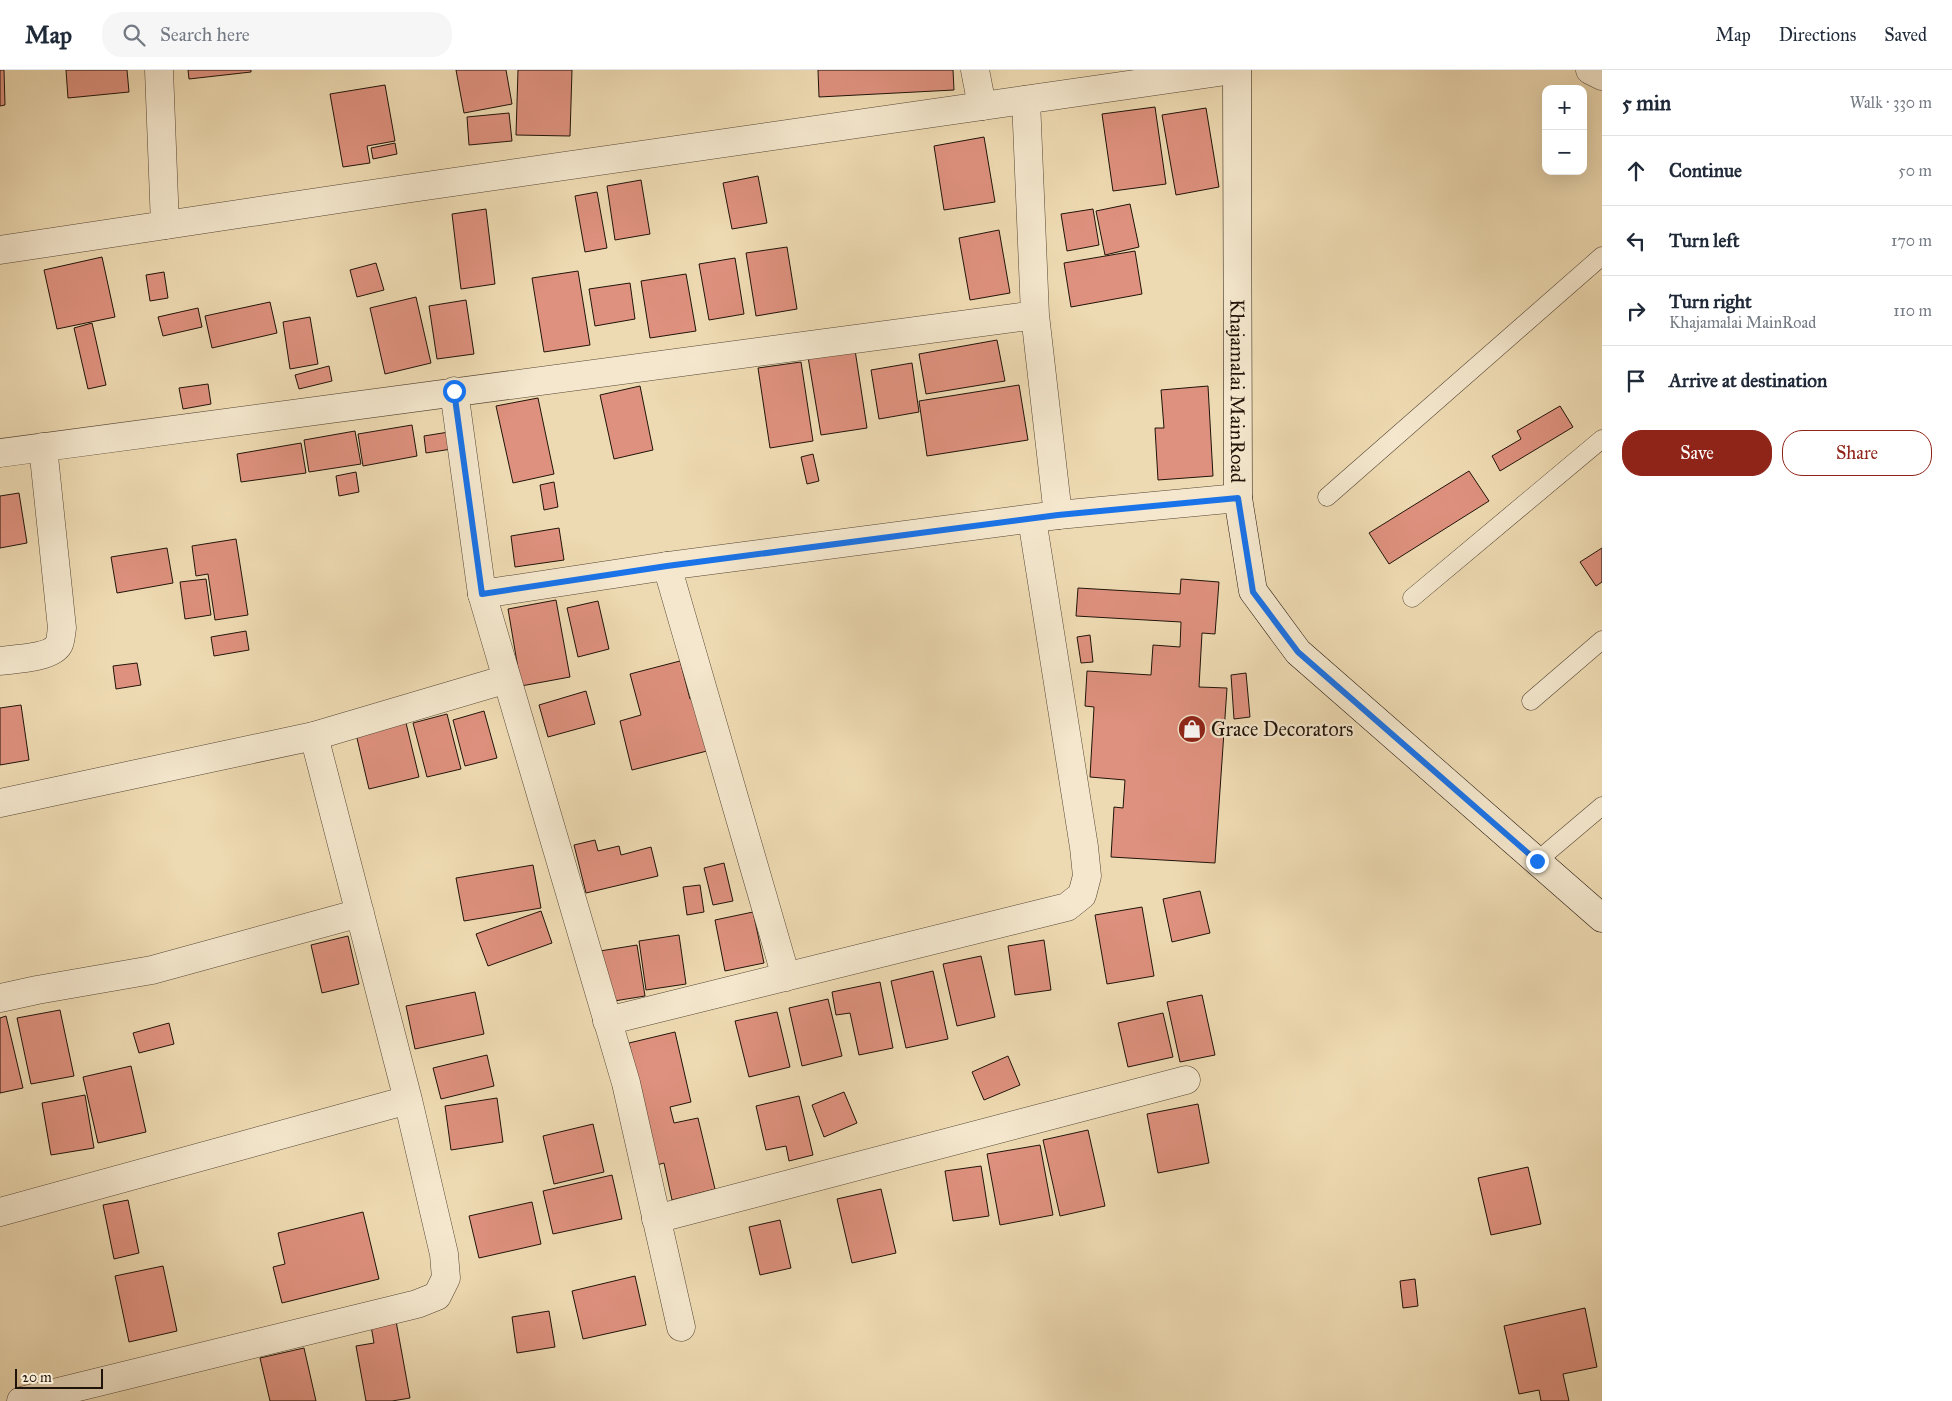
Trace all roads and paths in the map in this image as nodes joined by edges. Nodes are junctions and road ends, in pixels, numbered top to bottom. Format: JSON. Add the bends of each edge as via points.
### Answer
{"nodes":[{"id":1,"x":159,"y":70,"type":"edge"},
{"id":2,"x":975,"y":70,"type":"edge"},
{"id":3,"x":1233,"y":70,"type":"edge"},
{"id":4,"x":1237,"y":70,"type":"edge"},
{"id":5,"x":1590,"y":70,"type":"edge"},
{"id":6,"x":1602,"y":76,"type":"edge"},
{"id":7,"x":1026,"y":100,"type":"junction"},
{"id":8,"x":982,"y":106,"type":"junction"},
{"id":9,"x":165,"y":225,"type":"junction"},
{"id":10,"x":0,"y":250,"type":"edge"},
{"id":11,"x":1602,"y":256,"type":"edge"},
{"id":12,"x":1035,"y":315,"type":"junction"},
{"id":13,"x":454,"y":391,"type":"junction"},
{"id":14,"x":1602,"y":439,"type":"edge"},
{"id":15,"x":43,"y":447,"type":"junction"},
{"id":16,"x":0,"y":453,"type":"edge"},
{"id":17,"x":1327,"y":497,"type":"dead end"},
{"id":18,"x":1238,"y":498,"type":"junction"},
{"id":19,"x":1058,"y":515,"type":"junction"},
{"id":20,"x":1032,"y":519,"type":"junction"},
{"id":21,"x":667,"y":566,"type":"junction"},
{"id":22,"x":482,"y":594,"type":"junction"},
{"id":23,"x":1412,"y":598,"type":"dead end"},
{"id":24,"x":1602,"y":640,"type":"edge"},
{"id":25,"x":0,"y":661,"type":"edge"},
{"id":26,"x":507,"y":679,"type":"junction"},
{"id":27,"x":1531,"y":701,"type":"dead end"},
{"id":28,"x":314,"y":736,"type":"junction"},
{"id":29,"x":0,"y":803,"type":"edge"},
{"id":30,"x":1602,"y":806,"type":"edge"},
{"id":31,"x":1537,"y":861,"type":"junction"},
{"id":32,"x":360,"y":913,"type":"junction"},
{"id":33,"x":1602,"y":918,"type":"edge"},
{"id":34,"x":786,"y":977,"type":"junction"},
{"id":35,"x":0,"y":998,"type":"edge"},
{"id":36,"x":607,"y":1020,"type":"junction"},
{"id":37,"x":1186,"y":1080,"type":"dead end"},
{"id":38,"x":408,"y":1100,"type":"junction"},
{"id":39,"x":0,"y":1212,"type":"edge"},
{"id":40,"x":656,"y":1219,"type":"junction"},
{"id":41,"x":680,"y":1327,"type":"dead end"},
{"id":42,"x":21,"y":1401,"type":"edge"}],
"edges":[{"from":1,"to":9,"type":"street"},
{"from":2,"to":8,"type":"street"},
{"from":3,"to":7,"type":"street"},
{"from":4,"to":18,"type":"street","name":"Khajamalai MainRoad"},
{"from":5,"to":6,"type":"street"},
{"from":7,"to":8,"type":"street"},
{"from":7,"to":12,"type":"street"},
{"from":8,"to":9,"type":"street"},
{"from":9,"to":10,"type":"street"},
{"from":11,"to":17,"type":"lane"},
{"from":12,"to":13,"type":"street"},
{"from":12,"to":19,"type":"street"},
{"from":13,"to":15,"type":"street"},
{"from":13,"to":22,"type":"street"},
{"from":14,"to":23,"type":"lane"},
{"from":15,"to":16,"type":"street"},
{"from":15,"to":25,"type":"street","via":[[62,628],[59,645],[50,652]]},
{"from":18,"to":19,"type":"street"},
{"from":18,"to":31,"type":"street","name":"Khajamalai MainRoad","via":[[1253,592],[1298,652]]},
{"from":19,"to":20,"type":"street"},
{"from":20,"to":21,"type":"street"},
{"from":20,"to":34,"type":"street","via":[[1084,847],[1087,876],[1082,895],[1067,907]]},
{"from":21,"to":22,"type":"street"},
{"from":21,"to":34,"type":"street"},
{"from":22,"to":26,"type":"street"},
{"from":24,"to":27,"type":"lane"},
{"from":26,"to":28,"type":"street"},
{"from":26,"to":36,"type":"street"},
{"from":28,"to":29,"type":"street"},
{"from":28,"to":32,"type":"street"},
{"from":30,"to":31,"type":"lane"},
{"from":31,"to":33,"type":"street","name":"Khajamalai MainRoad"},
{"from":32,"to":35,"type":"street","via":[[152,970]]},
{"from":32,"to":38,"type":"street"},
{"from":34,"to":36,"type":"street"},
{"from":36,"to":40,"type":"street","via":[[626,1083]]},
{"from":37,"to":40,"type":"street"},
{"from":38,"to":39,"type":"street"},
{"from":38,"to":42,"type":"street","via":[[444,1254],[446,1278],[437,1296],[417,1304]]},
{"from":40,"to":41,"type":"street"}]}
